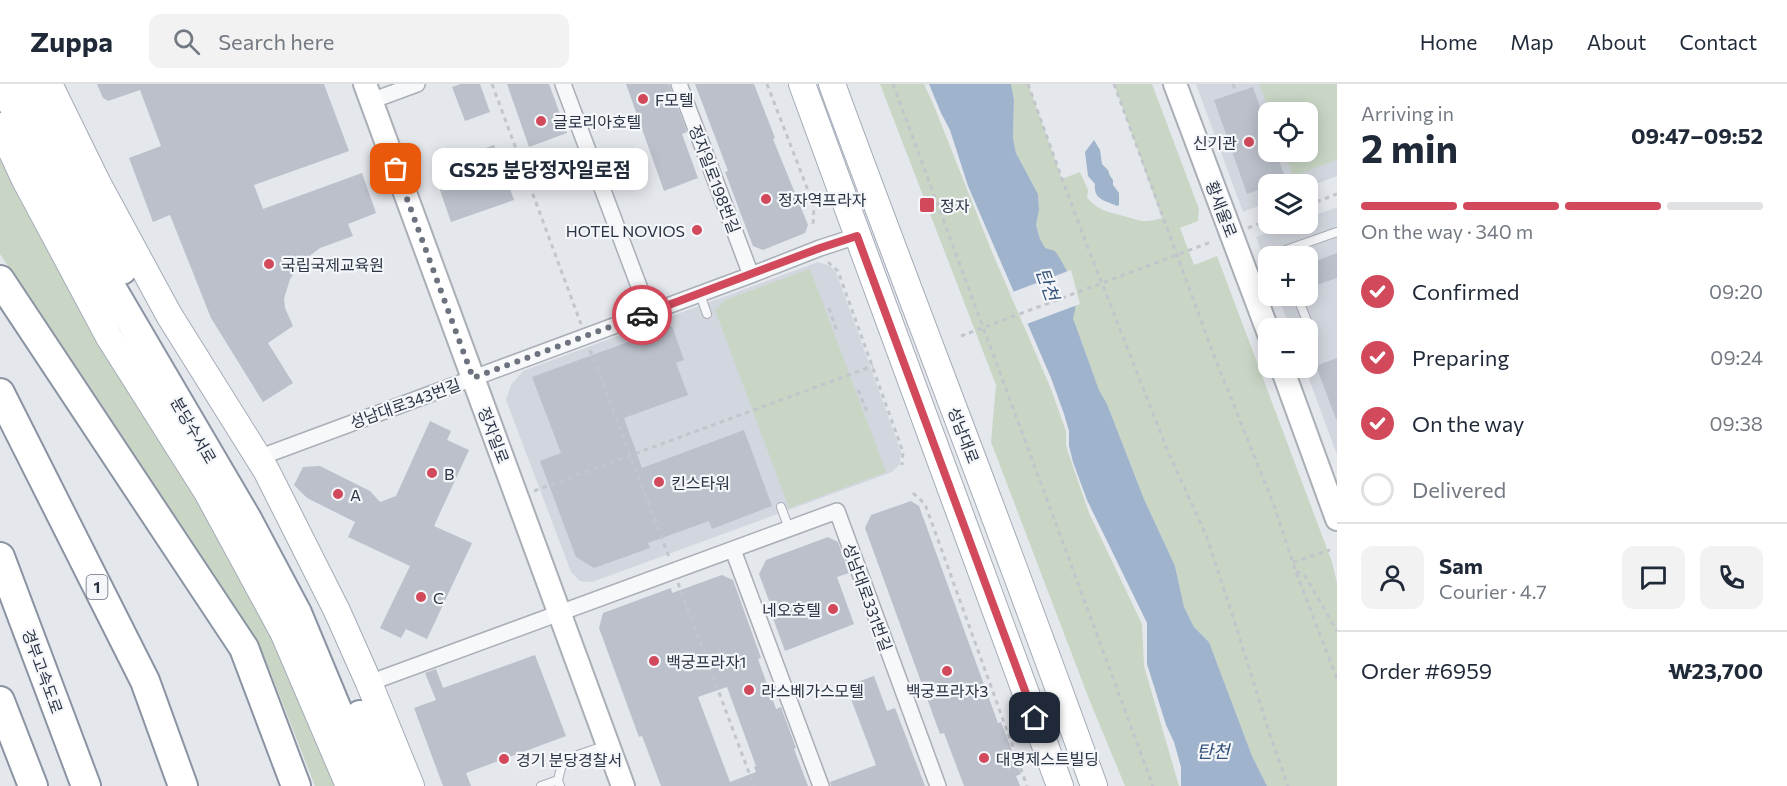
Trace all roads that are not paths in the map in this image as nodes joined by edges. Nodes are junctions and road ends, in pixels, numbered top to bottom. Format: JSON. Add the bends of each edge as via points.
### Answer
{"nodes":[{"id":1,"x":3,"y":84,"type":"edge"},
{"id":2,"x":24,"y":84,"type":"edge"},
{"id":3,"x":49,"y":84,"type":"edge"},
{"id":4,"x":417,"y":84,"type":"edge"},
{"id":5,"x":563,"y":84,"type":"edge"},
{"id":6,"x":679,"y":84,"type":"edge"},
{"id":7,"x":802,"y":84,"type":"edge"},
{"id":8,"x":832,"y":84,"type":"edge"},
{"id":9,"x":1179,"y":85,"type":"edge"},
{"id":10,"x":368,"y":93,"type":"edge"},
{"id":11,"x":0,"y":126,"type":"edge"},
{"id":12,"x":49,"y":222,"type":"junction"},
{"id":13,"x":1337,"y":231,"type":"edge"},
{"id":14,"x":857,"y":236,"type":"junction"},
{"id":15,"x":87,"y":246,"type":"junction"},
{"id":16,"x":1296,"y":246,"type":"edge"},
{"id":17,"x":751,"y":275,"type":"junction"},
{"id":18,"x":0,"y":280,"type":"edge"},
{"id":19,"x":700,"y":294,"type":"junction"},
{"id":20,"x":649,"y":313,"type":"junction"},
{"id":21,"x":707,"y":314,"type":"dead end"},
{"id":22,"x":1263,"y":318,"type":"edge"},
{"id":23,"x":473,"y":378,"type":"junction"},
{"id":24,"x":1287,"y":378,"type":"edge"},
{"id":25,"x":0,"y":393,"type":"edge"},
{"id":26,"x":258,"y":458,"type":"junction"},
{"id":27,"x":781,"y":507,"type":"dead end"},
{"id":28,"x":1335,"y":508,"type":"edge"},
{"id":29,"x":789,"y":529,"type":"junction"},
{"id":30,"x":733,"y":550,"type":"junction"},
{"id":31,"x":0,"y":557,"type":"edge"},
{"id":32,"x":560,"y":614,"type":"junction"},
{"id":33,"x":369,"y":683,"type":"junction"},
{"id":34,"x":0,"y":701,"type":"edge"},
{"id":35,"x":608,"y":744,"type":"junction"},
{"id":36,"x":559,"y":783,"type":"edge"},
{"id":37,"x":33,"y":786,"type":"edge"},
{"id":38,"x":86,"y":786,"type":"edge"},
{"id":39,"x":183,"y":786,"type":"edge"},
{"id":40,"x":296,"y":786,"type":"edge"},
{"id":41,"x":350,"y":786,"type":"edge"},
{"id":42,"x":366,"y":786,"type":"edge"},
{"id":43,"x":388,"y":786,"type":"edge"},
{"id":44,"x":411,"y":786,"type":"edge"},
{"id":45,"x":541,"y":786,"type":"edge"},
{"id":46,"x":623,"y":786,"type":"edge"},
{"id":47,"x":821,"y":786,"type":"edge"},
{"id":48,"x":938,"y":786,"type":"edge"},
{"id":49,"x":1060,"y":786,"type":"edge"},
{"id":50,"x":1094,"y":786,"type":"edge"}],
"edges":[{"from":1,"to":15,"type":"highway","name":"분당수서로","via":[[50,183]]},
{"from":2,"to":43,"type":"highway","name":"분당수서로","via":[[145,312],[262,509],[314,606]]},
{"from":3,"to":26,"type":"main road","via":[[168,315]]},
{"from":4,"to":10,"type":"street"},
{"from":5,"to":20,"type":"street"},
{"from":6,"to":17,"type":"street","name":"정자일로198번길"},
{"from":7,"to":14,"type":"main road","name":"성남대로"},
{"from":8,"to":50,"type":"main road","name":"성남대로"},
{"from":9,"to":22,"type":"street","name":"황새울로"},
{"from":10,"to":23,"type":"street","name":"정자일로"},
{"from":11,"to":12,"type":"main road"},
{"from":12,"to":15,"type":"highway"},
{"from":12,"to":41,"type":"main road","via":[[109,337],[207,492],[283,632]]},
{"from":13,"to":16,"type":"lane"},
{"from":14,"to":17,"type":"street","name":"성남대로343번길"},
{"from":14,"to":49,"type":"main road","name":"성남대로"},
{"from":15,"to":42,"type":"highway","name":"분당수서로","via":[[297,612]]},
{"from":17,"to":19,"type":"street","name":"성남대로343번길"},
{"from":18,"to":40,"type":"highway","via":[[244,648]]},
{"from":19,"to":20,"type":"street","name":"성남대로343번길"},
{"from":19,"to":21,"type":"lane"},
{"from":20,"to":23,"type":"street","name":"성남대로343번길"},
{"from":23,"to":26,"type":"street","name":"성남대로343번길"},
{"from":23,"to":32,"type":"street","name":"정자일로"},
{"from":24,"to":28,"type":"street"},
{"from":25,"to":39,"type":"highway","number":"1","via":[[145,681]]},
{"from":26,"to":33,"type":"main road","via":[[337,611]]},
{"from":27,"to":29,"type":"lane"},
{"from":29,"to":30,"type":"street","name":"성남대로331번길"},
{"from":29,"to":48,"type":"street","name":"성남대로331번길","via":[[837,511]]},
{"from":30,"to":32,"type":"street","name":"성남대로331번길"},
{"from":30,"to":47,"type":"street"},
{"from":31,"to":38,"type":"highway","name":"경부고속도로"},
{"from":32,"to":33,"type":"street","name":"성남대로331번길"},
{"from":32,"to":35,"type":"street","name":"정자일로"},
{"from":33,"to":44,"type":"main road"},
{"from":34,"to":37,"type":"highway"},
{"from":35,"to":36,"type":"lane","via":[[563,760]]},
{"from":35,"to":46,"type":"street","name":"정자일로"},
{"from":36,"to":45,"type":"lane"}]}
